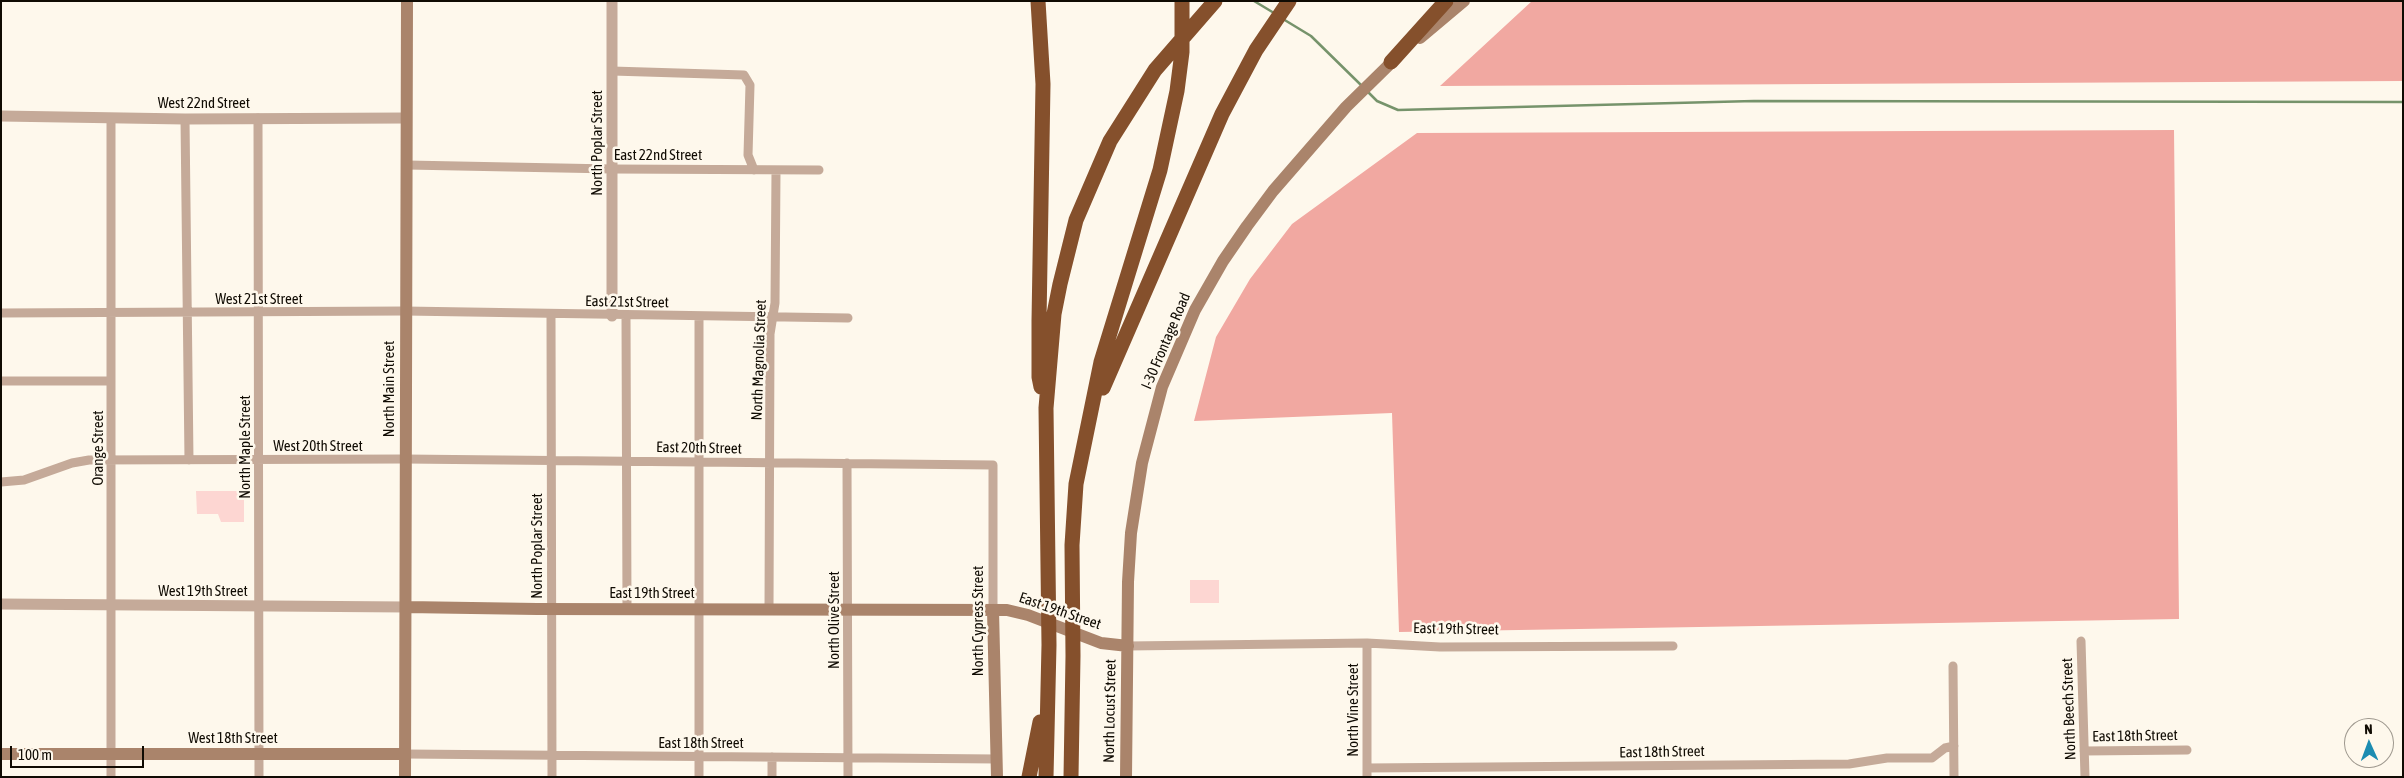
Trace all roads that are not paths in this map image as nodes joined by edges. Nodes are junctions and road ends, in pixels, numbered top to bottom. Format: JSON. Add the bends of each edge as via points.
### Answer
{"nodes":[{"id":1,"x":407,"y":1,"type":"edge"},
{"id":2,"x":612,"y":1,"type":"edge"},
{"id":3,"x":1038,"y":1,"type":"edge"},
{"id":4,"x":1182,"y":1,"type":"edge"},
{"id":5,"x":1215,"y":1,"type":"edge"},
{"id":6,"x":1289,"y":1,"type":"edge"},
{"id":7,"x":1446,"y":1,"type":"edge"},
{"id":8,"x":1464,"y":1,"type":"edge"},
{"id":9,"x":1391,"y":62,"type":"junction"},
{"id":10,"x":612,"y":71,"type":"junction"},
{"id":11,"x":1,"y":116,"type":"edge"},
{"id":12,"x":111,"y":118,"type":"junction"},
{"id":13,"x":258,"y":118,"type":"junction"},
{"id":14,"x":406,"y":118,"type":"junction"},
{"id":15,"x":185,"y":119,"type":"junction"},
{"id":16,"x":406,"y":165,"type":"junction"},
{"id":17,"x":612,"y":169,"type":"junction"},
{"id":18,"x":754,"y":170,"type":"junction"},
{"id":19,"x":819,"y":170,"type":"dead end"},
{"id":20,"x":776,"y":171,"type":"junction"},
{"id":21,"x":405,"y":311,"type":"junction"},
{"id":22,"x":112,"y":312,"type":"junction"},
{"id":23,"x":187,"y":312,"type":"junction"},
{"id":24,"x":259,"y":312,"type":"junction"},
{"id":25,"x":1,"y":313,"type":"edge"},
{"id":26,"x":552,"y":315,"type":"junction"},
{"id":27,"x":612,"y":316,"type":"junction"},
{"id":28,"x":626,"y":316,"type":"junction"},
{"id":29,"x":699,"y":316,"type":"junction"},
{"id":30,"x":772,"y":317,"type":"junction"},
{"id":31,"x":848,"y":318,"type":"dead end"},
{"id":32,"x":1,"y":381,"type":"edge"},
{"id":33,"x":111,"y":381,"type":"junction"},
{"id":34,"x":1046,"y":408,"type":"junction"},
{"id":35,"x":1092,"y":412,"type":"junction"},
{"id":36,"x":404,"y":459,"type":"junction"},
{"id":37,"x":112,"y":460,"type":"junction"},
{"id":38,"x":189,"y":460,"type":"junction"},
{"id":39,"x":259,"y":460,"type":"junction"},
{"id":40,"x":552,"y":460,"type":"junction"},
{"id":41,"x":627,"y":461,"type":"junction"},
{"id":42,"x":699,"y":462,"type":"junction"},
{"id":43,"x":770,"y":463,"type":"junction"},
{"id":44,"x":847,"y":464,"type":"junction"},
{"id":45,"x":993,"y":465,"type":"joint"},
{"id":46,"x":1,"y":482,"type":"edge"},
{"id":47,"x":1,"y":604,"type":"edge"},
{"id":48,"x":112,"y":605,"type":"junction"},
{"id":49,"x":259,"y":606,"type":"junction"},
{"id":50,"x":406,"y":607,"type":"junction"},
{"id":51,"x":552,"y":609,"type":"junction"},
{"id":52,"x":627,"y":609,"type":"junction"},
{"id":53,"x":699,"y":609,"type":"junction"},
{"id":54,"x":769,"y":610,"type":"junction"},
{"id":55,"x":847,"y":610,"type":"junction"},
{"id":56,"x":993,"y":610,"type":"junction"},
{"id":57,"x":2081,"y":641,"type":"dead end"},
{"id":58,"x":1367,"y":643,"type":"junction"},
{"id":59,"x":1128,"y":646,"type":"junction"},
{"id":60,"x":1673,"y":646,"type":"dead end"},
{"id":61,"x":1953,"y":666,"type":"dead end"},
{"id":62,"x":1048,"y":683,"type":"junction"},
{"id":63,"x":1954,"y":746,"type":"junction"},
{"id":64,"x":2186,"y":750,"type":"dead end"},
{"id":65,"x":2084,"y":751,"type":"junction"},
{"id":66,"x":1,"y":754,"type":"edge"},
{"id":67,"x":111,"y":754,"type":"junction"},
{"id":68,"x":259,"y":754,"type":"junction"},
{"id":69,"x":405,"y":754,"type":"junction"},
{"id":70,"x":552,"y":756,"type":"junction"},
{"id":71,"x":699,"y":757,"type":"junction"},
{"id":72,"x":772,"y":757,"type":"junction"},
{"id":73,"x":848,"y":758,"type":"junction"},
{"id":74,"x":997,"y":759,"type":"junction"},
{"id":75,"x":1367,"y":772,"type":"edge"},
{"id":76,"x":111,"y":777,"type":"edge"},
{"id":77,"x":259,"y":777,"type":"edge"},
{"id":78,"x":405,"y":777,"type":"edge"},
{"id":79,"x":552,"y":777,"type":"edge"},
{"id":80,"x":699,"y":777,"type":"edge"},
{"id":81,"x":772,"y":777,"type":"edge"},
{"id":82,"x":848,"y":777,"type":"edge"},
{"id":83,"x":997,"y":777,"type":"edge"},
{"id":84,"x":1030,"y":777,"type":"edge"},
{"id":85,"x":1046,"y":777,"type":"edge"},
{"id":86,"x":1072,"y":777,"type":"edge"},
{"id":87,"x":1126,"y":777,"type":"edge"},
{"id":88,"x":1954,"y":777,"type":"edge"},
{"id":89,"x":2085,"y":777,"type":"edge"}],
"edges":[{"from":1,"to":14,"type":"main road","name":"North Main Street"},
{"from":2,"to":10,"type":"street","name":"North Poplar Street"},
{"from":3,"to":34,"type":"highway","via":[[1043,84],[1039,377]]},
{"from":4,"to":35,"type":"highway","via":[[1182,52],[1177,92],[1160,170],[1101,362]]},
{"from":5,"to":34,"type":"highway","via":[[1139,92],[1110,141],[1087,190],[1067,253],[1054,314]]},
{"from":6,"to":35,"type":"highway","via":[[1256,50],[1222,114]]},
{"from":7,"to":9,"type":"highway"},
{"from":8,"to":9,"type":"main road","name":"I-30 Frontage Road"},
{"from":9,"to":59,"type":"main road","name":"I-30 Frontage Road","via":[[1274,191],[1247,226],[1212,279],[1176,353],[1150,427],[1135,493],[1128,582]]},
{"from":10,"to":17,"type":"street","name":"North Poplar Street"},
{"from":10,"to":18,"type":"street","via":[[744,75],[750,85],[748,155]]},
{"from":11,"to":12,"type":"street","name":"West 22nd Street"},
{"from":12,"to":15,"type":"street","name":"West 22nd Street"},
{"from":12,"to":22,"type":"street","name":"Orange Street"},
{"from":13,"to":14,"type":"street","name":"West 22nd Street"},
{"from":13,"to":15,"type":"street","name":"West 22nd Street"},
{"from":13,"to":24,"type":"street","name":"North Maple Street"},
{"from":14,"to":16,"type":"main road","name":"North Main Street"},
{"from":15,"to":23,"type":"street"},
{"from":16,"to":17,"type":"street","name":"East 22nd Street"},
{"from":16,"to":21,"type":"main road","name":"North Main Street"},
{"from":17,"to":18,"type":"street","name":"East 22nd Street"},
{"from":17,"to":27,"type":"street","name":"North Poplar Street"},
{"from":18,"to":20,"type":"street","name":"East 22nd Street"},
{"from":19,"to":20,"type":"street","name":"East 22nd Street"},
{"from":20,"to":30,"type":"street","name":"North Magnolia Street","via":[[775,303]]},
{"from":21,"to":24,"type":"street","name":"West 21st Street"},
{"from":21,"to":26,"type":"street","name":"East 21st Street"},
{"from":21,"to":36,"type":"main road","name":"North Main Street"},
{"from":22,"to":23,"type":"street","name":"West 21st Street"},
{"from":22,"to":25,"type":"street","name":"West 21st Street"},
{"from":22,"to":33,"type":"street","name":"Orange Street"},
{"from":23,"to":24,"type":"street","name":"West 21st Street"},
{"from":23,"to":38,"type":"street"},
{"from":24,"to":39,"type":"street","name":"North Maple Street"},
{"from":26,"to":27,"type":"street","name":"East 21st Street"},
{"from":26,"to":40,"type":"street","name":"North Poplar Street"},
{"from":27,"to":28,"type":"street","name":"East 21st Street"},
{"from":28,"to":29,"type":"street","name":"East 21st Street"},
{"from":28,"to":41,"type":"street"},
{"from":29,"to":30,"type":"street","name":"East 21st Street"},
{"from":29,"to":42,"type":"street"},
{"from":30,"to":31,"type":"street","name":"East 21st Street"},
{"from":30,"to":43,"type":"street","name":"North Magnolia Street"},
{"from":32,"to":33,"type":"street"},
{"from":33,"to":37,"type":"street","name":"Orange Street"},
{"from":34,"to":62,"type":"highway"},
{"from":35,"to":86,"type":"highway","via":[[1076,484],[1072,545]]},
{"from":36,"to":39,"type":"street","name":"West 20th Street"},
{"from":36,"to":40,"type":"street","name":"East 20th Street"},
{"from":36,"to":50,"type":"main road","name":"North Main Street"},
{"from":37,"to":38,"type":"street","name":"West 20th Street"},
{"from":37,"to":46,"type":"street","name":"West 20th Street","via":[[72,463],[24,480]]},
{"from":37,"to":48,"type":"street","name":"Orange Street"},
{"from":38,"to":39,"type":"street","name":"West 20th Street"},
{"from":39,"to":49,"type":"street","name":"North Maple Street"},
{"from":40,"to":41,"type":"street","name":"East 20th Street"},
{"from":40,"to":51,"type":"street","name":"North Poplar Street"},
{"from":41,"to":42,"type":"street","name":"East 20th Street"},
{"from":41,"to":52,"type":"street"},
{"from":42,"to":43,"type":"street","name":"East 20th Street"},
{"from":42,"to":53,"type":"street"},
{"from":43,"to":44,"type":"street","name":"East 20th Street"},
{"from":43,"to":54,"type":"street","name":"North Magnolia Street"},
{"from":44,"to":45,"type":"street","name":"East 20th Street"},
{"from":44,"to":55,"type":"street","name":"North Olive Street"},
{"from":45,"to":56,"type":"street","name":"North Cypress Street"},
{"from":47,"to":48,"type":"street","name":"West 19th Street"},
{"from":48,"to":49,"type":"street","name":"West 19th Street"},
{"from":48,"to":67,"type":"street","name":"Orange Street"},
{"from":49,"to":50,"type":"street","name":"West 19th Street"},
{"from":49,"to":68,"type":"street","name":"North Maple Street"},
{"from":50,"to":51,"type":"main road","name":"East 19th Street"},
{"from":50,"to":69,"type":"main road","name":"North Main Street"},
{"from":51,"to":52,"type":"main road","name":"East 19th Street"},
{"from":51,"to":70,"type":"street","name":"North Poplar Street"},
{"from":52,"to":53,"type":"main road","name":"East 19th Street"},
{"from":53,"to":54,"type":"main road","name":"East 19th Street"},
{"from":53,"to":71,"type":"street"},
{"from":54,"to":55,"type":"main road","name":"East 19th Street"},
{"from":55,"to":56,"type":"main road","name":"East 19th Street"},
{"from":55,"to":73,"type":"street","name":"North Olive Street"},
{"from":56,"to":59,"type":"main road","name":"East 19th Street","via":[[1022,613],[1101,643]]},
{"from":56,"to":74,"type":"main road","name":"North Cypress Street"},
{"from":57,"to":65,"type":"street","name":"North Beech Street"},
{"from":58,"to":59,"type":"street","name":"East 19th Street"},
{"from":58,"to":60,"type":"street","name":"East 19th Street","via":[[1440,647]]},
{"from":58,"to":75,"type":"street","name":"North Vine Street"},
{"from":59,"to":87,"type":"main road","name":"North Locust Street"},
{"from":61,"to":63,"type":"street"},
{"from":62,"to":84,"type":"highway"},
{"from":62,"to":85,"type":"highway"},
{"from":63,"to":75,"type":"street","name":"East 18th Street","via":[[1945,748],[1932,758],[1887,758],[1849,764]]},
{"from":63,"to":88,"type":"street"},
{"from":64,"to":65,"type":"street","name":"East 18th Street"},
{"from":65,"to":89,"type":"street","name":"North Beech Street"},
{"from":66,"to":67,"type":"main road","name":"West 18th Street"},
{"from":67,"to":68,"type":"main road","name":"West 18th Street"},
{"from":67,"to":76,"type":"street","name":"Orange Street"},
{"from":68,"to":69,"type":"main road","name":"West 18th Street"},
{"from":68,"to":77,"type":"street","name":"North Maple Street"},
{"from":69,"to":70,"type":"street","name":"East 18th Street"},
{"from":69,"to":78,"type":"main road","name":"North Main Street"},
{"from":70,"to":71,"type":"street","name":"East 18th Street"},
{"from":70,"to":79,"type":"street","name":"North Poplar Street"},
{"from":71,"to":72,"type":"street","name":"East 18th Street"},
{"from":71,"to":80,"type":"street"},
{"from":72,"to":73,"type":"street","name":"East 18th Street"},
{"from":72,"to":81,"type":"street"},
{"from":73,"to":74,"type":"street","name":"East 18th Street"},
{"from":73,"to":82,"type":"street","name":"North Olive Street"},
{"from":74,"to":83,"type":"main road","name":"North Cypress Street"}]}
